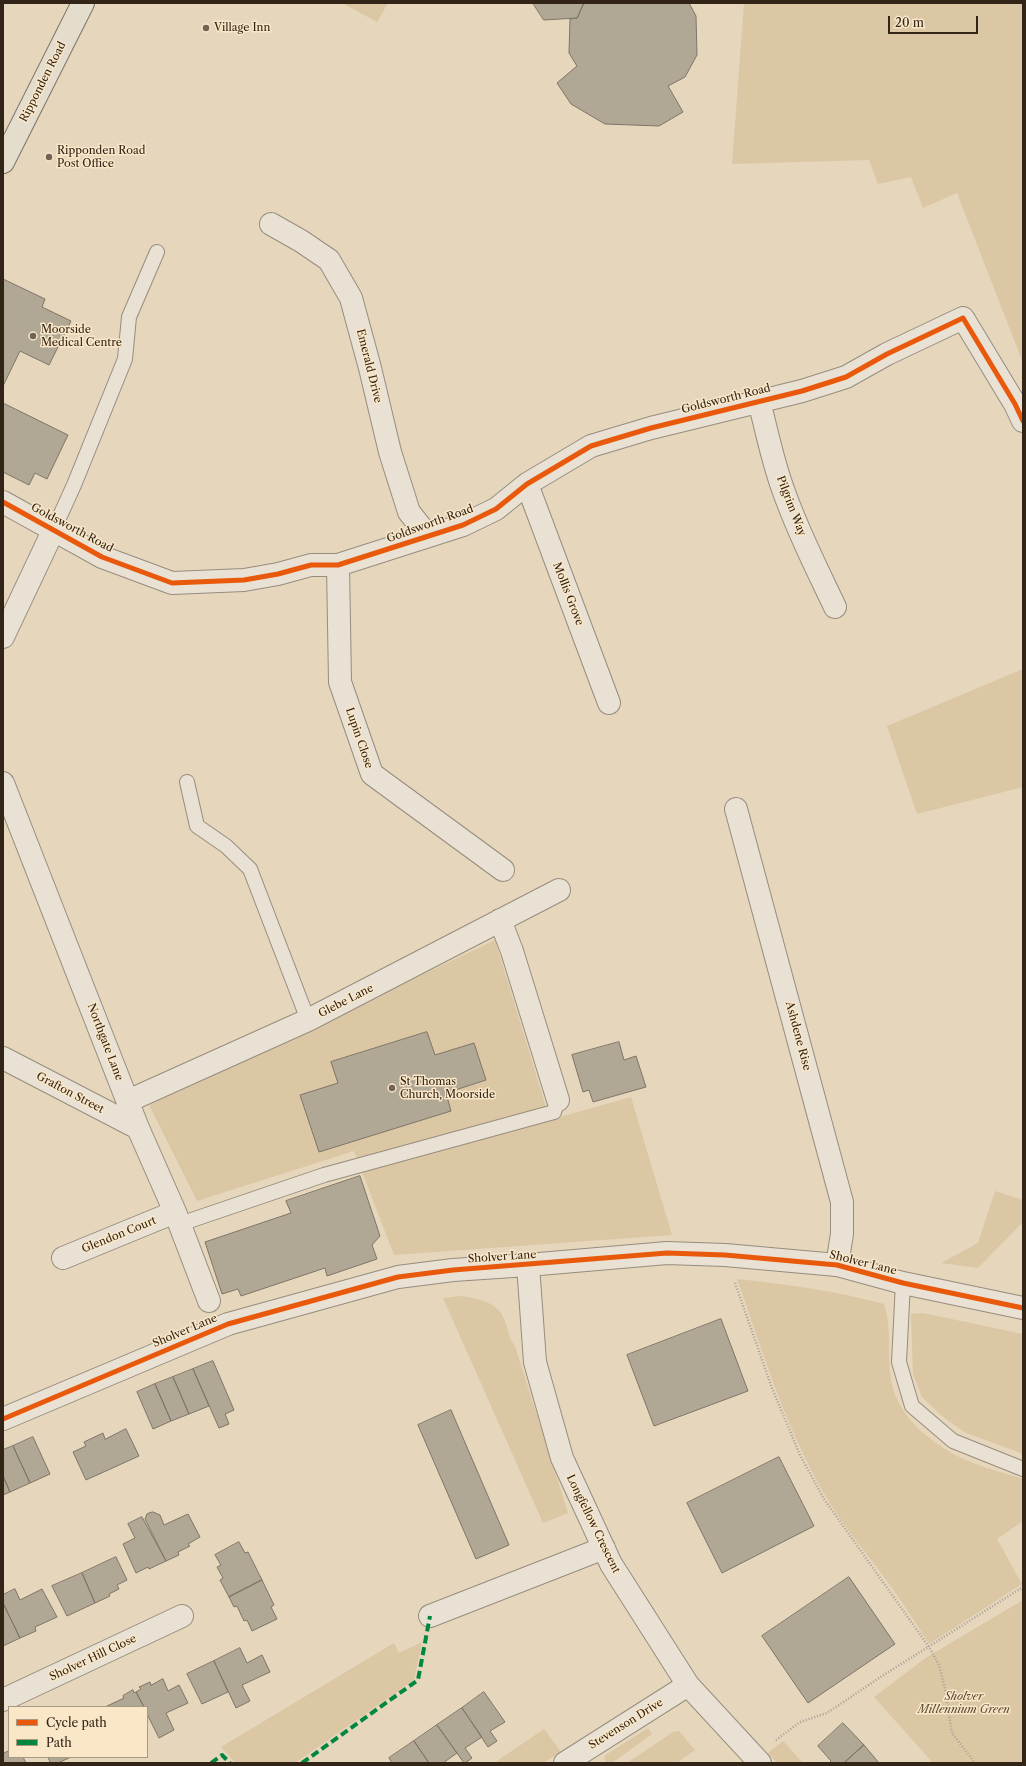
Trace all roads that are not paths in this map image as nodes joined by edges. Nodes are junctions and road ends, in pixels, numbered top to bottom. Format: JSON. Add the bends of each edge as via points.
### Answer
{"nodes":[{"id":1,"x":83,"y":3,"type":"edge"},
{"id":2,"x":3,"y":162,"type":"edge"},
{"id":3,"x":271,"y":224,"type":"dead end"},
{"id":4,"x":157,"y":252,"type":"dead end"},
{"id":5,"x":759,"y":401,"type":"junction"},
{"id":6,"x":1023,"y":421,"type":"edge"},
{"id":7,"x":527,"y":484,"type":"junction"},
{"id":8,"x":3,"y":502,"type":"edge"},
{"id":9,"x":54,"y":529,"type":"junction"},
{"id":10,"x":428,"y":536,"type":"junction"},
{"id":11,"x":338,"y":565,"type":"junction"},
{"id":12,"x":835,"y":607,"type":"dead end"},
{"id":13,"x":3,"y":637,"type":"edge"},
{"id":14,"x":609,"y":703,"type":"dead end"},
{"id":15,"x":186,"y":782,"type":"dead end"},
{"id":16,"x":3,"y":783,"type":"edge"},
{"id":17,"x":736,"y":809,"type":"dead end"},
{"id":18,"x":503,"y":870,"type":"dead end"},
{"id":19,"x":559,"y":890,"type":"dead end"},
{"id":20,"x":500,"y":920,"type":"junction"},
{"id":21,"x":308,"y":1020,"type":"junction"},
{"id":22,"x":3,"y":1058,"type":"edge"},
{"id":23,"x":558,"y":1100,"type":"joint"},
{"id":24,"x":128,"y":1101,"type":"junction"},
{"id":25,"x":138,"y":1128,"type":"junction"},
{"id":26,"x":177,"y":1218,"type":"junction"},
{"id":27,"x":63,"y":1258,"type":"dead end"},
{"id":28,"x":528,"y":1265,"type":"junction"},
{"id":29,"x":837,"y":1265,"type":"junction"},
{"id":30,"x":903,"y":1283,"type":"junction"},
{"id":31,"x":209,"y":1300,"type":"dead end"},
{"id":32,"x":1023,"y":1308,"type":"edge"},
{"id":33,"x":3,"y":1420,"type":"edge"},
{"id":34,"x":1023,"y":1469,"type":"edge"},
{"id":35,"x":604,"y":1548,"type":"junction"},
{"id":36,"x":182,"y":1616,"type":"dead end"},
{"id":37,"x":430,"y":1616,"type":"dead end"},
{"id":38,"x":688,"y":1685,"type":"junction"},
{"id":39,"x":3,"y":1700,"type":"edge"},
{"id":40,"x":757,"y":1759,"type":"edge"},
{"id":41,"x":565,"y":1763,"type":"edge"}],
"edges":[{"from":1,"to":2,"type":"main road","name":"Ripponden Road"},
{"from":3,"to":10,"type":"street","name":"Emerald Drive","via":[[329,260],[351,298],[390,452],[409,512]]},
{"from":4,"to":9,"type":"lane","via":[[129,317],[125,359]]},
{"from":5,"to":6,"type":"street","name":"Goldsworth Road","via":[[846,377],[887,354],[963,318]]},
{"from":5,"to":7,"type":"street","name":"Goldsworth Road","via":[[590,446]]},
{"from":5,"to":12,"type":"street","name":"Pilgrim Way","via":[[784,493]]},
{"from":7,"to":10,"type":"street","name":"Goldsworth Road","via":[[496,509],[463,525]]},
{"from":7,"to":14,"type":"street","name":"Mollis Grove"},
{"from":8,"to":9,"type":"street","name":"Goldsworth Road"},
{"from":9,"to":11,"type":"street","name":"Goldsworth Road","via":[[102,557],[172,583],[244,580],[311,565]]},
{"from":9,"to":13,"type":"street"},
{"from":10,"to":11,"type":"street","name":"Goldsworth Road"},
{"from":11,"to":18,"type":"street","name":"Lupin Close","via":[[340,682],[372,774]]},
{"from":15,"to":21,"type":"lane","via":[[197,826],[226,846],[250,869]]},
{"from":16,"to":24,"type":"street","name":"Northgate Lane"},
{"from":17,"to":29,"type":"street","name":"Ashdene Rise","via":[[842,1202],[842,1234]]},
{"from":19,"to":20,"type":"street","name":"Glebe Lane"},
{"from":20,"to":21,"type":"street","name":"Glebe Lane"},
{"from":20,"to":23,"type":"street"},
{"from":21,"to":24,"type":"street","name":"Glebe Lane"},
{"from":22,"to":25,"type":"street","name":"Grafton Street"},
{"from":23,"to":26,"type":"lane","via":[[554,1112]]},
{"from":24,"to":25,"type":"street","name":"Northgate Lane"},
{"from":25,"to":26,"type":"street","name":"Northgate Lane"},
{"from":26,"to":27,"type":"street","name":"Glendon Court"},
{"from":26,"to":31,"type":"street","name":"Northgate Lane"},
{"from":28,"to":29,"type":"street","name":"Sholver Lane","via":[[668,1253],[725,1255]]},
{"from":28,"to":33,"type":"street","name":"Sholver Lane","via":[[398,1277],[228,1324]]},
{"from":28,"to":35,"type":"street","name":"Longfellow Crescent","via":[[535,1362],[562,1458]]},
{"from":29,"to":30,"type":"street","name":"Sholver Lane"},
{"from":30,"to":32,"type":"street","name":"Sholver Lane"},
{"from":30,"to":34,"type":"lane","via":[[899,1362],[912,1406],[954,1441]]},
{"from":35,"to":37,"type":"street"},
{"from":35,"to":38,"type":"street","name":"Longfellow Crescent","via":[[611,1564]]},
{"from":36,"to":39,"type":"street","name":"Sholver Hill Close"},
{"from":38,"to":40,"type":"street","name":"Longfellow Crescent"},
{"from":38,"to":41,"type":"street","name":"Stevenson Drive"}]}
